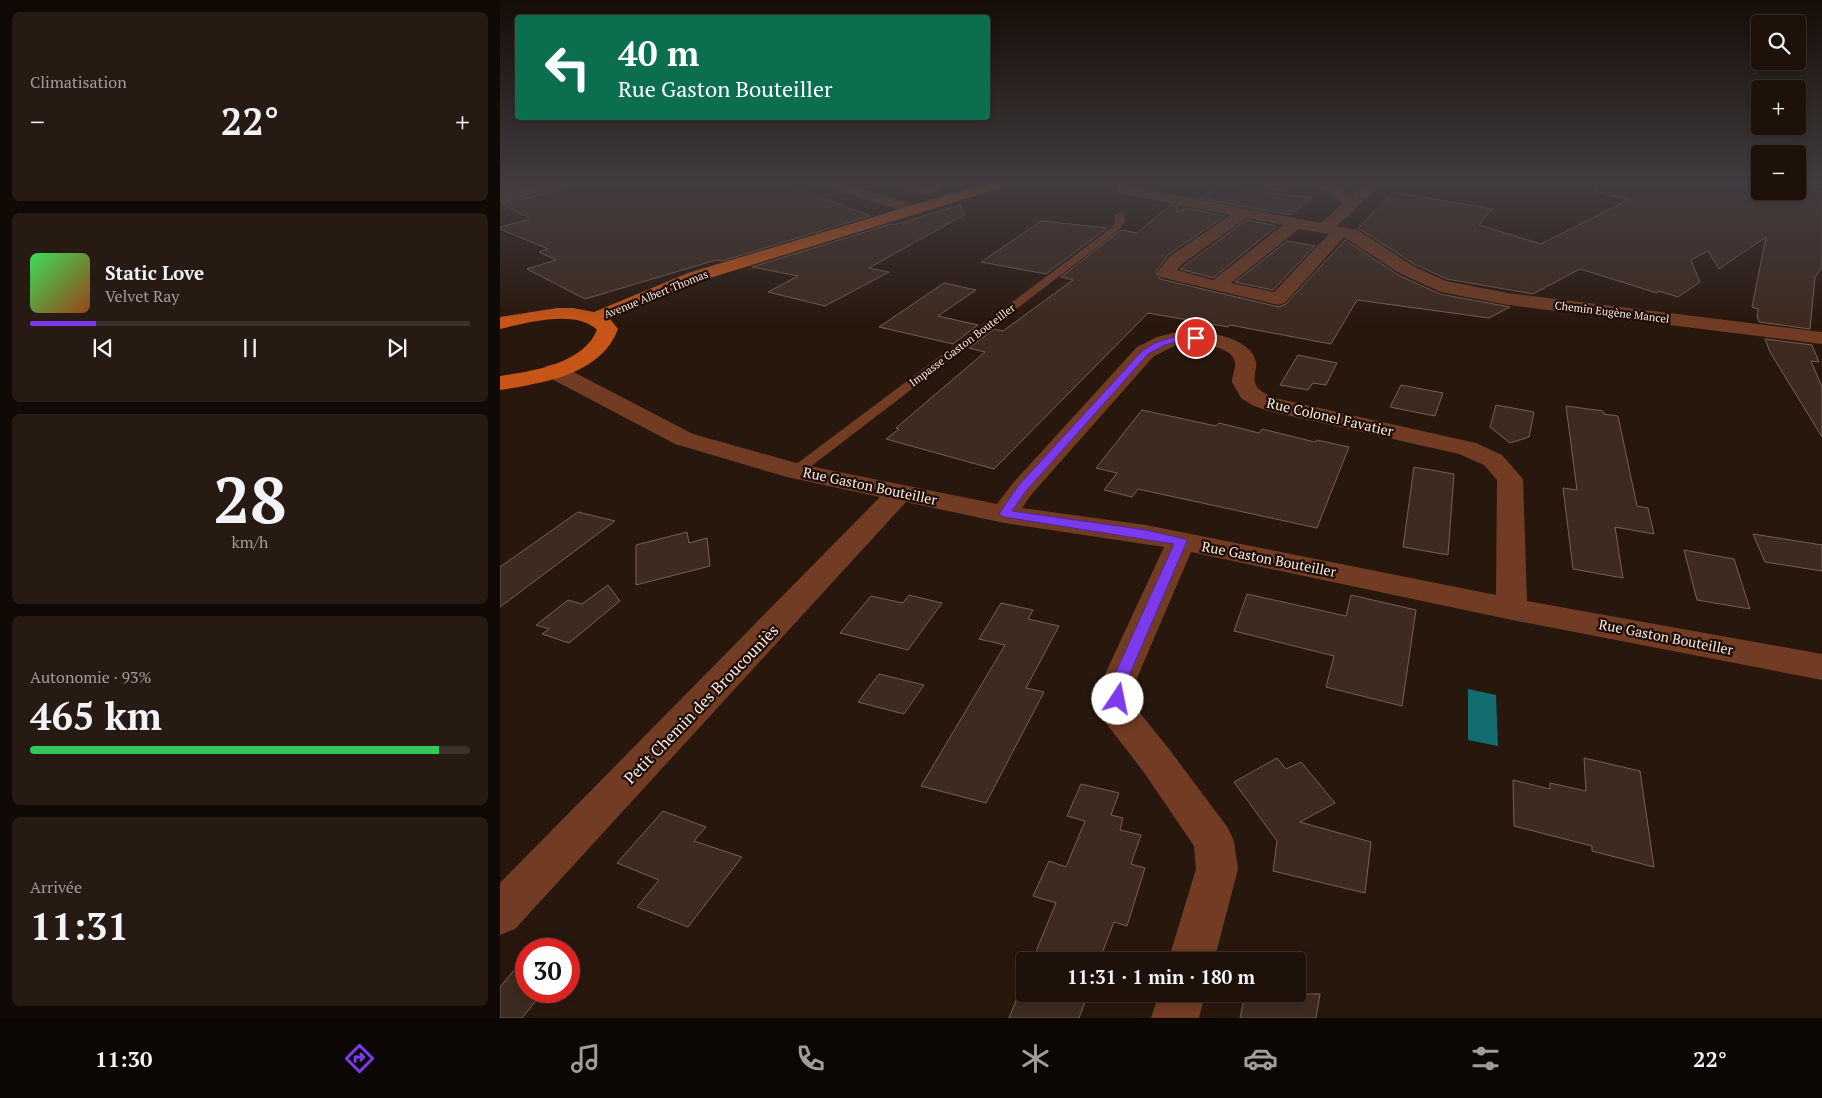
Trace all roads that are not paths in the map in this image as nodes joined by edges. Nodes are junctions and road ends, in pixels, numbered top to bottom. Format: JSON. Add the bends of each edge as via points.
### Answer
{"nodes":[{"id":1,"x":851,"y":230,"type":"edge"},
{"id":2,"x":1114,"y":230,"type":"edge"},
{"id":3,"x":1220,"y":230,"type":"edge"},
{"id":4,"x":1288,"y":230,"type":"edge"},
{"id":5,"x":1324,"y":230,"type":"edge"},
{"id":6,"x":1332,"y":231,"type":"junction"},
{"id":7,"x":1216,"y":286,"type":"junction"},
{"id":8,"x":596,"y":318,"type":"junction"},
{"id":9,"x":500,"y":323,"type":"edge"},
{"id":10,"x":1822,"y":338,"type":"edge"},
{"id":11,"x":554,"y":371,"type":"junction"},
{"id":12,"x":500,"y":383,"type":"edge"},
{"id":13,"x":796,"y":471,"type":"junction"},
{"id":14,"x":900,"y":492,"type":"junction"},
{"id":15,"x":1004,"y":514,"type":"junction"},
{"id":16,"x":1181,"y":541,"type":"junction"},
{"id":17,"x":1512,"y":609,"type":"junction"},
{"id":18,"x":1822,"y":667,"type":"edge"},
{"id":19,"x":500,"y":914,"type":"edge"},
{"id":20,"x":1194,"y":952,"type":"edge"},
{"id":21,"x":1180,"y":1002,"type":"edge"},
{"id":22,"x":1175,"y":1018,"type":"edge"}],
"edges":[{"from":1,"to":8,"type":"main road","name":"Avenue Albert Thomas","via":[[694,277]]},
{"from":2,"to":13,"type":"lane","name":"Impasse Gaston Bouteiller"},
{"from":3,"to":7,"type":"street","via":[[1175,261],[1166,274]]},
{"from":4,"to":7,"type":"street"},
{"from":5,"to":6,"type":"street","name":"Chemin Eugène Mancel"},
{"from":6,"to":7,"type":"street","via":[[1278,298]]},
{"from":6,"to":10,"type":"street","name":"Chemin Eugène Mancel","via":[[1352,234],[1406,270],[1441,286],[1508,299]]},
{"from":8,"to":9,"type":"main road","via":[[555,314]]},
{"from":8,"to":11,"type":"main road","via":[[608,329],[601,346],[582,359]]},
{"from":11,"to":12,"type":"main road"},
{"from":11,"to":13,"type":"street","name":"Rue Gaston Bouteiller","via":[[684,439]]},
{"from":13,"to":14,"type":"street","name":"Rue Gaston Bouteiller"},
{"from":14,"to":15,"type":"street","name":"Rue Gaston Bouteiller"},
{"from":14,"to":19,"type":"street","name":"Petit Chemin des Broucouniès"},
{"from":15,"to":16,"type":"street","name":"Rue Gaston Bouteiller"},
{"from":15,"to":17,"type":"street","name":"Rue Colonel Favatier","via":[[1022,489],[1145,352],[1177,338],[1223,343],[1240,351],[1246,363],[1243,381],[1248,392],[1263,402],[1467,448],[1493,460],[1510,479]]},
{"from":16,"to":17,"type":"street","name":"Rue Gaston Bouteiller"},
{"from":16,"to":20,"type":"street","via":[[1118,685],[1118,712],[1214,841],[1217,869]]},
{"from":17,"to":18,"type":"street","name":"Rue Gaston Bouteiller"},
{"from":21,"to":22,"type":"street"}]}
